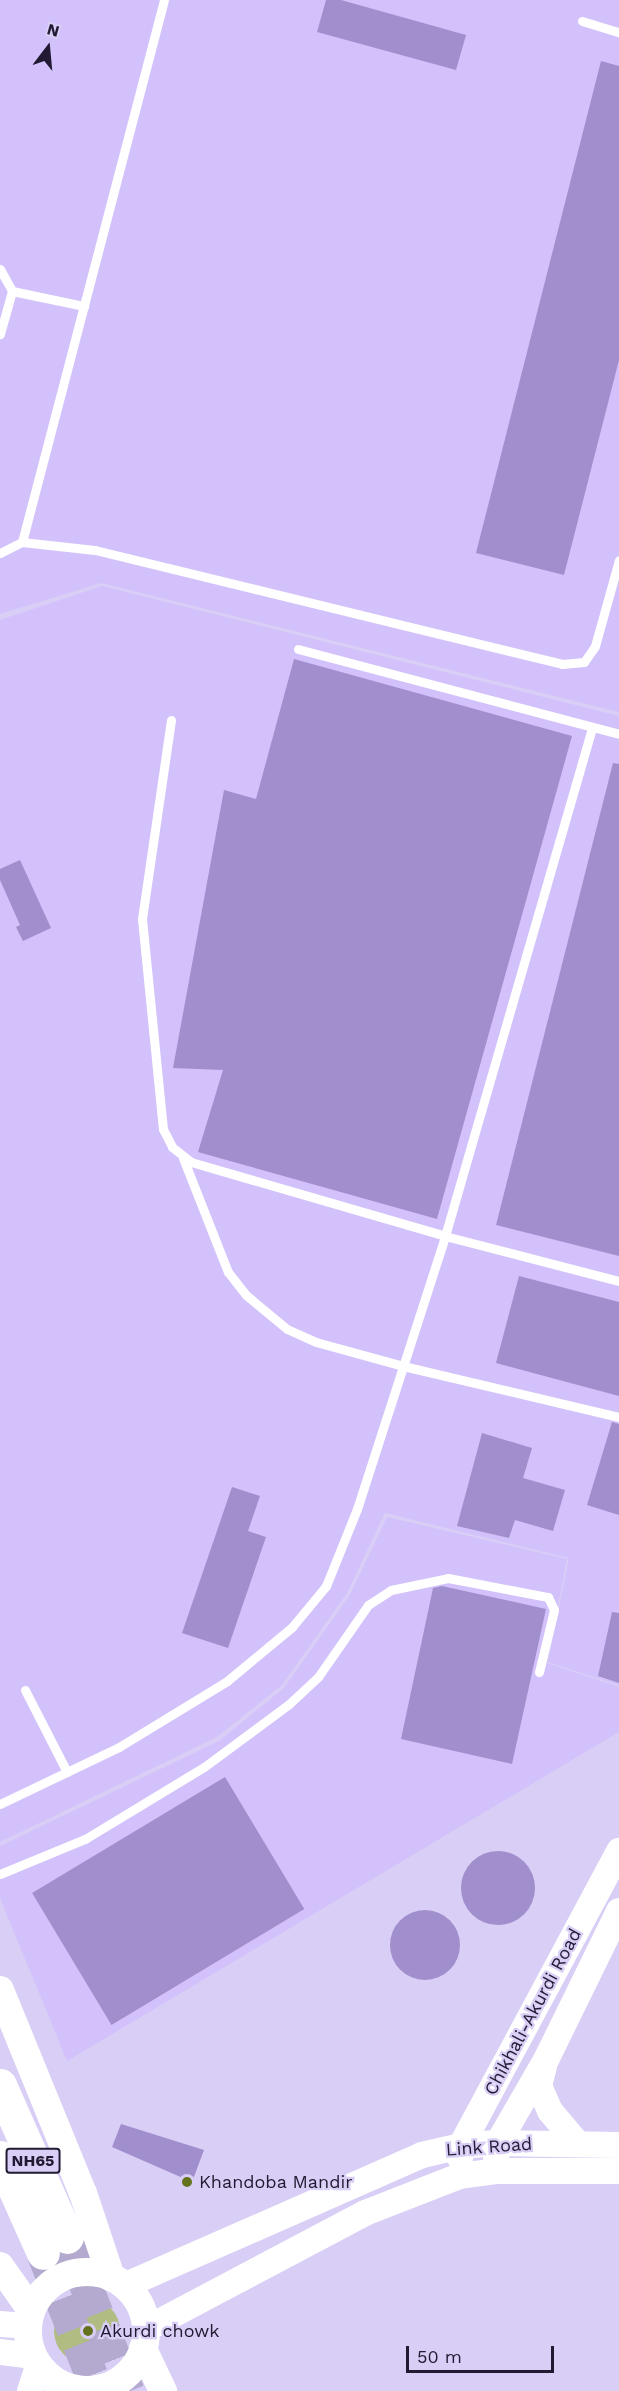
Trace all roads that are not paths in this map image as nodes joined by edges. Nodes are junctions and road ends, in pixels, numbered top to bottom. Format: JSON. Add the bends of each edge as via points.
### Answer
{"nodes":[{"id":1,"x":164,"y":0,"type":"edge"},
{"id":2,"x":582,"y":21,"type":"dead end"},
{"id":3,"x":619,"y":32,"type":"edge"},
{"id":4,"x":0,"y":269,"type":"edge"},
{"id":5,"x":12,"y":291,"type":"junction"},
{"id":6,"x":84,"y":306,"type":"junction"},
{"id":7,"x":0,"y":334,"type":"edge"},
{"id":8,"x":22,"y":542,"type":"junction"},
{"id":9,"x":0,"y":553,"type":"edge"},
{"id":10,"x":619,"y":560,"type":"edge"},
{"id":11,"x":616,"y":585,"type":"edge"},
{"id":12,"x":298,"y":649,"type":"dead end"},
{"id":13,"x":171,"y":720,"type":"dead end"},
{"id":14,"x":592,"y":728,"type":"junction"},
{"id":15,"x":619,"y":734,"type":"edge"},
{"id":16,"x":182,"y":1155,"type":"junction"},
{"id":17,"x":445,"y":1236,"type":"junction"},
{"id":18,"x":619,"y":1281,"type":"edge"},
{"id":19,"x":404,"y":1366,"type":"junction"},
{"id":20,"x":619,"y":1418,"type":"edge"},
{"id":21,"x":539,"y":1672,"type":"dead end"},
{"id":22,"x":25,"y":1690,"type":"dead end"},
{"id":23,"x":67,"y":1772,"type":"junction"},
{"id":24,"x":0,"y":1804,"type":"edge"},
{"id":25,"x":619,"y":1851,"type":"edge"},
{"id":26,"x":0,"y":1874,"type":"edge"},
{"id":27,"x":616,"y":1923,"type":"edge"},
{"id":28,"x":0,"y":1990,"type":"edge"},
{"id":29,"x":546,"y":2060,"type":"junction"},
{"id":30,"x":0,"y":2085,"type":"edge"},
{"id":31,"x":498,"y":2143,"type":"junction"},
{"id":32,"x":578,"y":2144,"type":"junction"},
{"id":33,"x":619,"y":2145,"type":"edge"},
{"id":34,"x":461,"y":2146,"type":"junction"},
{"id":35,"x":0,"y":2157,"type":"edge"},
{"id":36,"x":494,"y":2171,"type":"junction"},
{"id":37,"x":619,"y":2171,"type":"edge"},
{"id":38,"x":459,"y":2176,"type":"junction"},
{"id":39,"x":0,"y":2266,"type":"edge"},
{"id":40,"x":118,"y":2282,"type":"junction"},
{"id":41,"x":19,"y":2320,"type":"edge"},
{"id":42,"x":145,"y":2339,"type":"junction"},
{"id":43,"x":0,"y":2352,"type":"edge"},
{"id":44,"x":34,"y":2371,"type":"edge"},
{"id":45,"x":67,"y":2389,"type":"edge"},
{"id":46,"x":163,"y":2391,"type":"edge"}],
"edges":[{"from":1,"to":6,"type":"lane"},
{"from":2,"to":3,"type":"lane"},
{"from":4,"to":5,"type":"lane"},
{"from":5,"to":6,"type":"lane"},
{"from":5,"to":7,"type":"lane"},
{"from":6,"to":8,"type":"lane"},
{"from":8,"to":9,"type":"lane"},
{"from":8,"to":11,"type":"lane","via":[[95,550],[562,664],[584,662],[595,646]]},
{"from":10,"to":11,"type":"lane"},
{"from":12,"to":14,"type":"lane"},
{"from":13,"to":16,"type":"lane","via":[[142,919],[163,1129],[172,1147]]},
{"from":14,"to":15,"type":"lane"},
{"from":14,"to":17,"type":"lane"},
{"from":16,"to":17,"type":"lane","via":[[191,1162]]},
{"from":16,"to":19,"type":"lane","via":[[228,1272],[270,1318],[316,1342]]},
{"from":17,"to":18,"type":"lane"},
{"from":17,"to":19,"type":"lane"},
{"from":19,"to":20,"type":"lane"},
{"from":19,"to":23,"type":"lane","via":[[327,1586],[292,1627],[227,1681],[119,1747]]},
{"from":21,"to":26,"type":"lane","via":[[554,1610],[548,1598],[448,1578],[391,1590],[368,1605],[318,1677],[289,1704],[204,1767],[85,1839]]},
{"from":22,"to":23,"type":"lane"},
{"from":23,"to":24,"type":"lane"},
{"from":25,"to":34,"type":"main road","name":"Chikhali-Akurdi Road"},
{"from":27,"to":29,"type":"main road","name":"Chikhali-Akurdi Road"},
{"from":28,"to":40,"type":"main road"},
{"from":29,"to":31,"type":"main road","name":"Chikhali-Akurdi Road"},
{"from":29,"to":32,"type":"main road","via":[[539,2086],[550,2111]]},
{"from":30,"to":35,"type":"highway","number":"NH65","via":[[55,2245]]},
{"from":31,"to":32,"type":"main road","name":"Link Road"},
{"from":31,"to":34,"type":"main road","name":"Link Road"},
{"from":31,"to":36,"type":"main road","name":"Chikhali-Akurdi Road"},
{"from":32,"to":33,"type":"main road","name":"Link Road"},
{"from":34,"to":38,"type":"main road","name":"Chikhali-Akurdi Road"},
{"from":34,"to":40,"type":"main road","name":"Link Road","via":[[423,2155]]},
{"from":36,"to":37,"type":"main road","name":"Link Road"},
{"from":36,"to":38,"type":"main road","name":"Link Road"},
{"from":38,"to":42,"type":"main road","name":"Link Road","via":[[365,2213]]},
{"from":39,"to":41,"type":"main road"},
{"from":40,"to":41,"type":"main road","via":[[85,2272],[62,2277],[43,2290]]},
{"from":40,"to":42,"type":"main road","via":[[141,2307]]},
{"from":41,"to":44,"type":"main road"},
{"from":42,"to":45,"type":"main road","via":[[137,2364],[120,2381],[97,2390]]},
{"from":42,"to":46,"type":"main road"},
{"from":43,"to":44,"type":"main road"},
{"from":44,"to":45,"type":"main road"}]}
